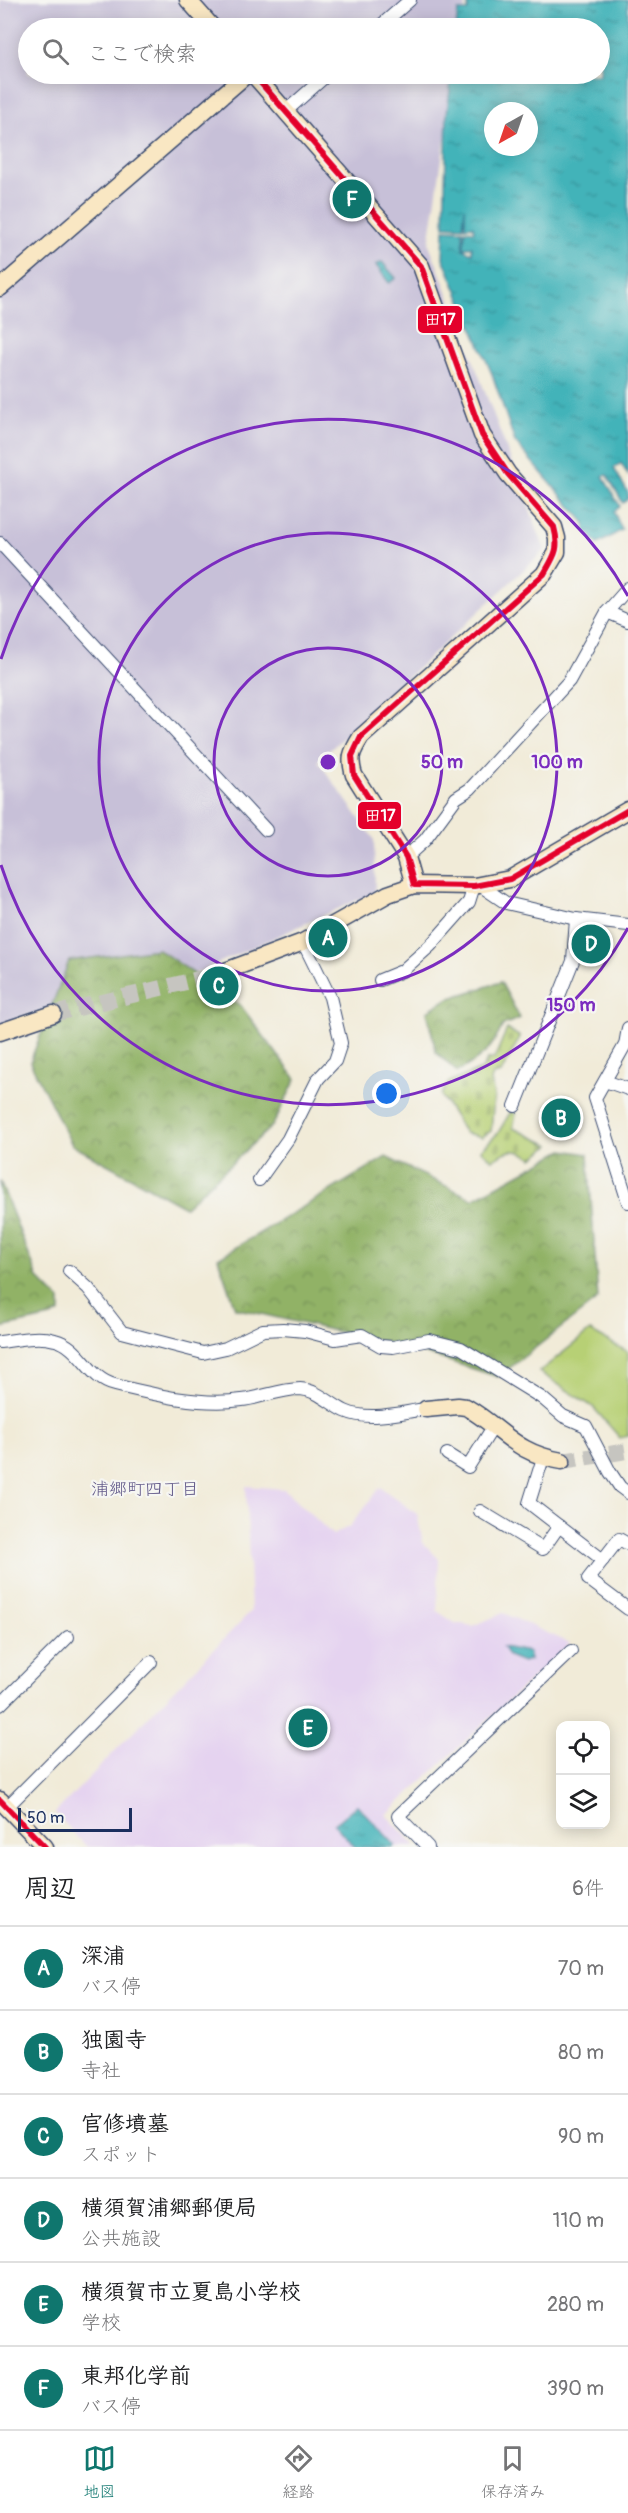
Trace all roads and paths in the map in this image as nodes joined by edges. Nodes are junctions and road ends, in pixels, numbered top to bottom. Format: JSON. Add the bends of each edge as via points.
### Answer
{"nodes":[{"id":1,"x":188,"y":0,"type":"edge"},
{"id":2,"x":410,"y":0,"type":"edge"},
{"id":3,"x":204,"y":18,"type":"edge"},
{"id":4,"x":389,"y":18,"type":"edge"},
{"id":5,"x":235,"y":84,"type":"edge"},
{"id":6,"x":262,"y":84,"type":"edge"},
{"id":7,"x":317,"y":84,"type":"edge"},
{"id":8,"x":286,"y":111,"type":"junction"},
{"id":9,"x":0,"y":288,"type":"edge"},
{"id":10,"x":0,"y":543,"type":"edge"},
{"id":11,"x":628,"y":588,"type":"edge"},
{"id":12,"x":607,"y":612,"type":"junction"},
{"id":13,"x":628,"y":621,"type":"edge"},
{"id":14,"x":628,"y":810,"type":"edge"},
{"id":15,"x":266,"y":830,"type":"dead end"},
{"id":16,"x":406,"y":857,"type":"junction"},
{"id":17,"x":414,"y":885,"type":"junction"},
{"id":18,"x":477,"y":886,"type":"junction"},
{"id":19,"x":576,"y":918,"type":"junction"},
{"id":20,"x":628,"y":925,"type":"edge"},
{"id":21,"x":303,"y":942,"type":"junction"},
{"id":22,"x":215,"y":975,"type":"tunnel mouth"},
{"id":23,"x":380,"y":980,"type":"dead end"},
{"id":24,"x":53,"y":1014,"type":"tunnel mouth"},
{"id":25,"x":628,"y":1028,"type":"edge"},
{"id":26,"x":0,"y":1032,"type":"edge"},
{"id":27,"x":605,"y":1081,"type":"junction"},
{"id":28,"x":628,"y":1089,"type":"edge"},
{"id":29,"x":515,"y":1106,"type":"dead end"},
{"id":30,"x":259,"y":1180,"type":"dead end"},
{"id":31,"x":628,"y":1202,"type":"edge"},
{"id":32,"x":69,"y":1270,"type":"dead end"},
{"id":33,"x":0,"y":1342,"type":"edge"},
{"id":34,"x":426,"y":1409,"type":"joint"},
{"id":35,"x":493,"y":1427,"type":"junction"},
{"id":36,"x":447,"y":1455,"type":"dead end"},
{"id":37,"x":543,"y":1458,"type":"junction"},
{"id":38,"x":562,"y":1461,"type":"tunnel mouth"},
{"id":39,"x":628,"y":1493,"type":"edge"},
{"id":40,"x":480,"y":1511,"type":"dead end"},
{"id":41,"x":559,"y":1526,"type":"junction"},
{"id":42,"x":628,"y":1544,"type":"edge"},
{"id":43,"x":603,"y":1560,"type":"junction"},
{"id":44,"x":628,"y":1609,"type":"edge"},
{"id":45,"x":69,"y":1637,"type":"dead end"},
{"id":46,"x":571,"y":1651,"type":"dead end"},
{"id":47,"x":152,"y":1662,"type":"dead end"},
{"id":48,"x":0,"y":1705,"type":"edge"},
{"id":49,"x":3,"y":1804,"type":"edge"},
{"id":50,"x":45,"y":1847,"type":"edge"},
{"id":51,"x":428,"y":1847,"type":"edge"}],
"edges":[{"from":1,"to":3,"type":"street"},
{"from":2,"to":4,"type":"street"},
{"from":5,"to":9,"type":"street"},
{"from":6,"to":8,"type":"street"},
{"from":7,"to":8,"type":"street"},
{"from":8,"to":16,"type":"street","via":[[421,266],[482,435],[508,474],[554,527],[557,538],[557,552],[544,574],[361,737],[353,749],[350,761],[354,775]]},
{"from":10,"to":15,"type":"street"},
{"from":11,"to":12,"type":"street"},
{"from":12,"to":13,"type":"street"},
{"from":12,"to":16,"type":"street","via":[[569,681],[470,789],[456,798],[425,840]]},
{"from":14,"to":18,"type":"street","via":[[510,879]]},
{"from":16,"to":17,"type":"street"},
{"from":17,"to":18,"type":"street"},
{"from":17,"to":21,"type":"street","via":[[388,894]]},
{"from":18,"to":19,"type":"street","via":[[506,903]]},
{"from":18,"to":23,"type":"street","via":[[469,902],[430,946],[402,970]]},
{"from":19,"to":20,"type":"street"},
{"from":19,"to":29,"type":"street","via":[[573,961]]},
{"from":21,"to":22,"type":"street"},
{"from":21,"to":30,"type":"street","via":[[330,997],[341,1043],[335,1061],[318,1079],[288,1139]]},
{"from":24,"to":26,"type":"street"},
{"from":25,"to":27,"type":"street","via":[[625,1045]]},
{"from":27,"to":28,"type":"street"},
{"from":27,"to":31,"type":"street","via":[[595,1098]]},
{"from":32,"to":39,"type":"street","via":[[122,1332],[203,1353],[226,1348],[263,1330],[283,1329],[335,1339],[362,1335],[381,1346],[429,1340],[461,1348],[542,1398],[563,1416],[586,1426],[610,1472]]},
{"from":33,"to":34,"type":"street","via":[[54,1339],[76,1353],[97,1378],[112,1385],[212,1403],[303,1389],[359,1415]]},
{"from":34,"to":35,"type":"street","via":[[466,1407]]},
{"from":35,"to":36,"type":"street","via":[[468,1467]]},
{"from":35,"to":37,"type":"street"},
{"from":37,"to":38,"type":"street"},
{"from":37,"to":41,"type":"street","via":[[529,1503]]},
{"from":40,"to":41,"type":"street","via":[[543,1548]]},
{"from":41,"to":43,"type":"street"},
{"from":42,"to":43,"type":"street","via":[[620,1539]]},
{"from":43,"to":44,"type":"street","via":[[588,1579]]},
{"from":45,"to":48,"type":"street"},
{"from":46,"to":51,"type":"street","via":[[398,1816]]},
{"from":47,"to":49,"type":"street"},
{"from":49,"to":50,"type":"street"}]}
